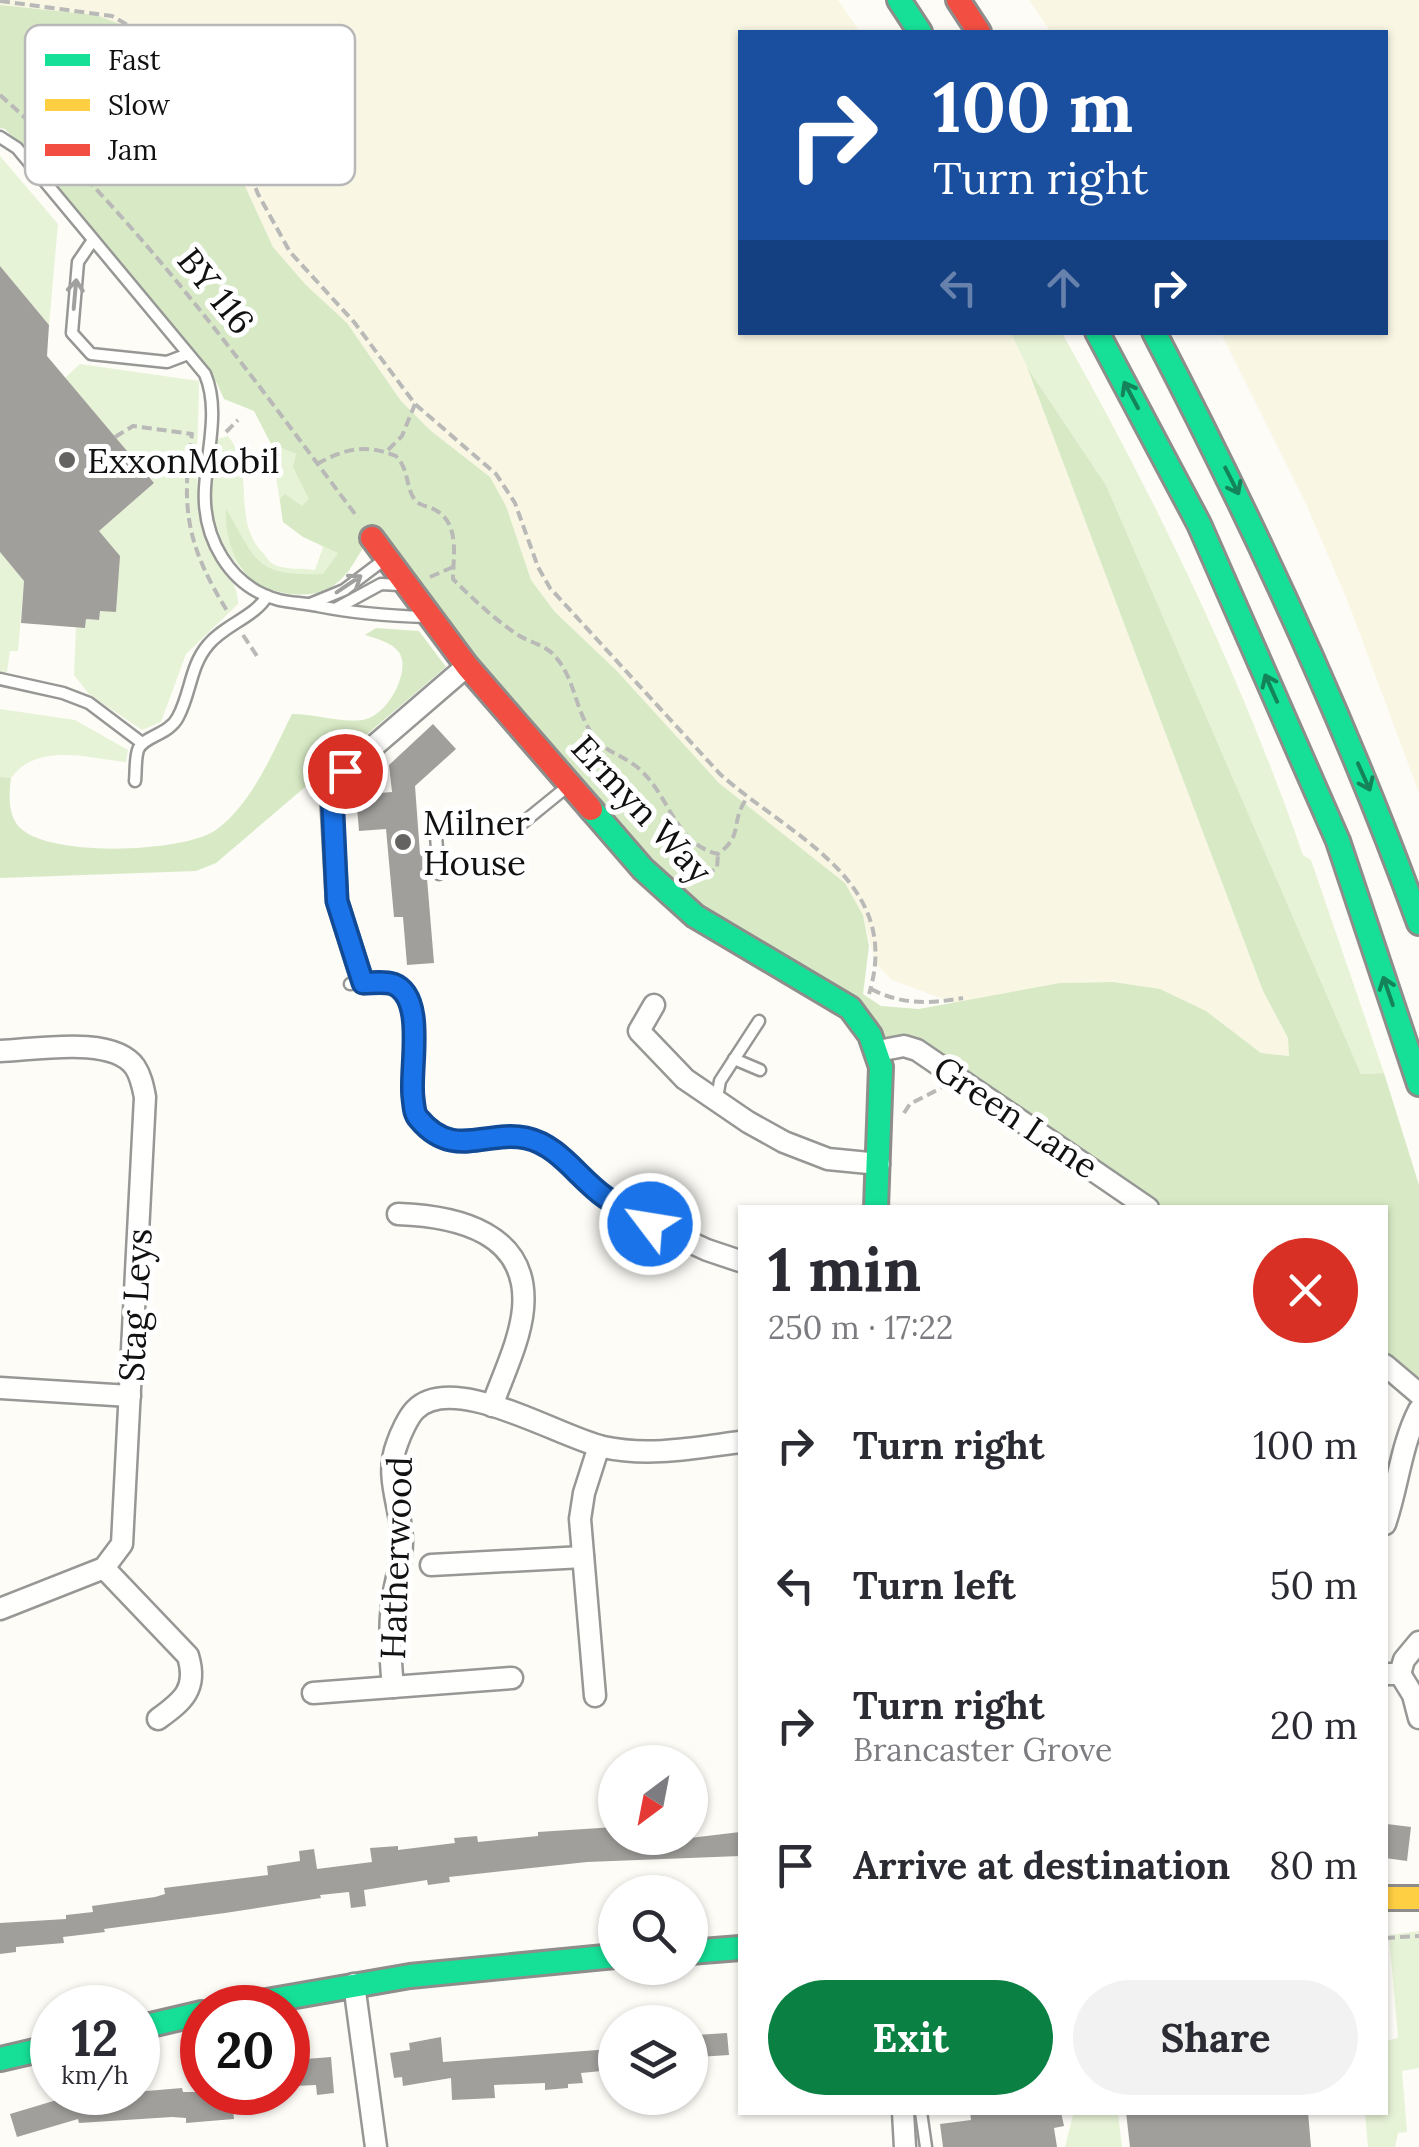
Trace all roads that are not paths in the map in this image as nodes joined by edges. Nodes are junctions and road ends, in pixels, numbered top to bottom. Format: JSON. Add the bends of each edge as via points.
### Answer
{"nodes":[{"id":1,"x":899,"y":0,"type":"edge"},
{"id":2,"x":958,"y":0,"type":"edge"},
{"id":3,"x":919,"y":30,"type":"edge"},
{"id":4,"x":978,"y":30,"type":"edge"},
{"id":5,"x":0,"y":137,"type":"edge"},
{"id":6,"x":25,"y":158,"type":"edge"},
{"id":7,"x":48,"y":185,"type":"edge"},
{"id":8,"x":94,"y":240,"type":"junction"},
{"id":9,"x":1099,"y":335,"type":"edge"},
{"id":10,"x":1156,"y":335,"type":"edge"},
{"id":11,"x":188,"y":354,"type":"junction"},
{"id":12,"x":372,"y":538,"type":"road end"},
{"id":13,"x":386,"y":558,"type":"junction"},
{"id":14,"x":404,"y":585,"type":"junction"},
{"id":15,"x":268,"y":596,"type":"junction"},
{"id":16,"x":310,"y":604,"type":"junction"},
{"id":17,"x":334,"y":609,"type":"junction"},
{"id":18,"x":430,"y":618,"type":"junction"},
{"id":19,"x":467,"y":666,"type":"junction"},
{"id":20,"x":0,"y":679,"type":"edge"},
{"id":21,"x":142,"y":743,"type":"junction"},
{"id":22,"x":135,"y":781,"type":"dead end"},
{"id":23,"x":568,"y":786,"type":"junction"},
{"id":24,"x":439,"y":874,"type":"dead end"},
{"id":25,"x":1419,"y":923,"type":"edge"},
{"id":26,"x":357,"y":984,"type":"joint"},
{"id":27,"x":654,"y":1004,"type":"dead end"},
{"id":28,"x":759,"y":1021,"type":"dead end"},
{"id":29,"x":878,"y":1050,"type":"junction"},
{"id":30,"x":0,"y":1051,"type":"edge"},
{"id":31,"x":734,"y":1059,"type":"junction"},
{"id":32,"x":760,"y":1070,"type":"dead end"},
{"id":33,"x":1419,"y":1084,"type":"edge"},
{"id":34,"x":716,"y":1098,"type":"junction"},
{"id":35,"x":880,"y":1164,"type":"junction"},
{"id":36,"x":876,"y":1205,"type":"edge"},
{"id":37,"x":1144,"y":1205,"type":"edge"},
{"id":38,"x":398,"y":1214,"type":"dead end"},
{"id":39,"x":650,"y":1224,"type":"joint"},
{"id":40,"x":738,"y":1259,"type":"edge"},
{"id":41,"x":1388,"y":1368,"type":"edge"},
{"id":42,"x":0,"y":1388,"type":"edge"},
{"id":43,"x":1419,"y":1394,"type":"edge"},
{"id":44,"x":130,"y":1396,"type":"junction"},
{"id":45,"x":492,"y":1406,"type":"junction"},
{"id":46,"x":1419,"y":1410,"type":"edge"},
{"id":47,"x":738,"y":1442,"type":"edge"},
{"id":48,"x":599,"y":1446,"type":"junction"},
{"id":49,"x":1388,"y":1515,"type":"edge"},
{"id":50,"x":583,"y":1557,"type":"junction"},
{"id":51,"x":431,"y":1565,"type":"dead end"},
{"id":52,"x":104,"y":1568,"type":"junction"},
{"id":53,"x":0,"y":1609,"type":"edge"},
{"id":54,"x":1419,"y":1642,"type":"edge"},
{"id":55,"x":1393,"y":1674,"type":"edge"},
{"id":56,"x":512,"y":1678,"type":"dead end"},
{"id":57,"x":394,"y":1686,"type":"junction"},
{"id":58,"x":313,"y":1694,"type":"dead end"},
{"id":59,"x":594,"y":1696,"type":"dead end"},
{"id":60,"x":1419,"y":1718,"type":"edge"},
{"id":61,"x":158,"y":1719,"type":"dead end"},
{"id":62,"x":1388,"y":1898,"type":"edge"},
{"id":63,"x":1419,"y":1898,"type":"edge"},
{"id":64,"x":738,"y":1948,"type":"edge"},
{"id":65,"x":708,"y":1951,"type":"edge"},
{"id":66,"x":598,"y":1957,"type":"edge"},
{"id":67,"x":354,"y":1984,"type":"junction"},
{"id":68,"x":310,"y":1992,"type":"edge"},
{"id":69,"x":30,"y":2052,"type":"edge"},
{"id":70,"x":0,"y":2059,"type":"edge"},
{"id":71,"x":902,"y":2115,"type":"edge"},
{"id":72,"x":921,"y":2115,"type":"edge"},
{"id":73,"x":376,"y":2147,"type":"edge"},
{"id":74,"x":905,"y":2147,"type":"edge"},
{"id":75,"x":926,"y":2147,"type":"edge"}],
"edges":[{"from":1,"to":3,"type":"main road"},
{"from":2,"to":4,"type":"main road"},
{"from":5,"to":6,"type":"lane"},
{"from":7,"to":8,"type":"lane"},
{"from":8,"to":11,"type":"lane"},
{"from":11,"to":8,"type":"lane","one_way":true,"via":[[167,362],[91,354],[72,333],[78,262]]},
{"from":33,"to":9,"type":"main road","one_way":true,"via":[[1338,841],[1199,524]]},
{"from":10,"to":25,"type":"main road","one_way":true,"via":[[1235,485],[1383,820]]},
{"from":11,"to":15,"type":"lane","via":[[212,390],[208,529],[228,567]]},
{"from":12,"to":13,"type":"main road","name":"Ermyn Way"},
{"from":13,"to":14,"type":"main road","name":"Ermyn Way"},
{"from":16,"to":13,"type":"lane","one_way":true,"via":[[344,590]]},
{"from":14,"to":17,"type":"lane","via":[[382,584]]},
{"from":14,"to":18,"type":"main road","name":"Ermyn Way"},
{"from":15,"to":16,"type":"lane"},
{"from":15,"to":21,"type":"lane","via":[[206,647],[177,719]]},
{"from":16,"to":17,"type":"lane"},
{"from":17,"to":18,"type":"lane"},
{"from":18,"to":19,"type":"main road","name":"Ermyn Way"},
{"from":19,"to":23,"type":"main road","name":"Ermyn Way"},
{"from":19,"to":26,"type":"street","via":[[345,771],[332,793],[337,901]]},
{"from":20,"to":21,"type":"lane","via":[[89,703]]},
{"from":21,"to":22,"type":"lane"},
{"from":23,"to":24,"type":"lane","via":[[520,825],[440,832]]},
{"from":23,"to":29,"type":"main road","name":"Ermyn Way","via":[[680,904],[857,1015]]},
{"from":26,"to":39,"type":"lane","via":[[390,983],[410,998],[412,1092],[416,1116],[432,1132],[453,1142],[525,1138],[544,1145],[605,1197]]},
{"from":27,"to":34,"type":"street","via":[[639,1032],[685,1079]]},
{"from":28,"to":31,"type":"lane"},
{"from":29,"to":35,"type":"main road","name":"Ermyn Way"},
{"from":29,"to":37,"type":"street","name":"Green Lane","via":[[917,1050]]},
{"from":30,"to":44,"type":"street","name":"Stag Leys","via":[[98,1047],[127,1059],[140,1080],[145,1097]]},
{"from":31,"to":32,"type":"lane"},
{"from":31,"to":34,"type":"lane"},
{"from":34,"to":35,"type":"street","via":[[813,1154]]},
{"from":35,"to":36,"type":"main road","name":"Ermyn Way"},
{"from":38,"to":45,"type":"street","via":[[473,1226],[492,1236],[520,1274],[522,1318]]},
{"from":39,"to":40,"type":"street"},
{"from":41,"to":43,"type":"street"},
{"from":42,"to":44,"type":"street"},
{"from":44,"to":52,"type":"street","name":"Stag Leys","via":[[125,1529]]},
{"from":45,"to":48,"type":"street","name":"Hatherwood"},
{"from":45,"to":57,"type":"street","name":"Hatherwood","via":[[431,1401],[415,1410],[396,1445],[392,1482],[402,1542],[390,1620]]},
{"from":46,"to":49,"type":"street"},
{"from":47,"to":48,"type":"street","name":"Hatherwood","via":[[662,1452]]},
{"from":48,"to":50,"type":"street","via":[[580,1519]]},
{"from":50,"to":51,"type":"street"},
{"from":50,"to":59,"type":"street"},
{"from":52,"to":53,"type":"street"},
{"from":52,"to":61,"type":"street","via":[[188,1656],[186,1698]]},
{"from":54,"to":55,"type":"street"},
{"from":55,"to":60,"type":"street","via":[[1413,1695]]},
{"from":56,"to":57,"type":"street","name":"Hatherwood"},
{"from":57,"to":58,"type":"street","name":"Hatherwood"},
{"from":62,"to":63,"type":"main road"},
{"from":64,"to":65,"type":"main road"},
{"from":66,"to":67,"type":"main road"},
{"from":67,"to":68,"type":"main road"},
{"from":67,"to":73,"type":"street"},
{"from":69,"to":70,"type":"main road"},
{"from":71,"to":74,"type":"street"},
{"from":72,"to":75,"type":"lane"}]}
